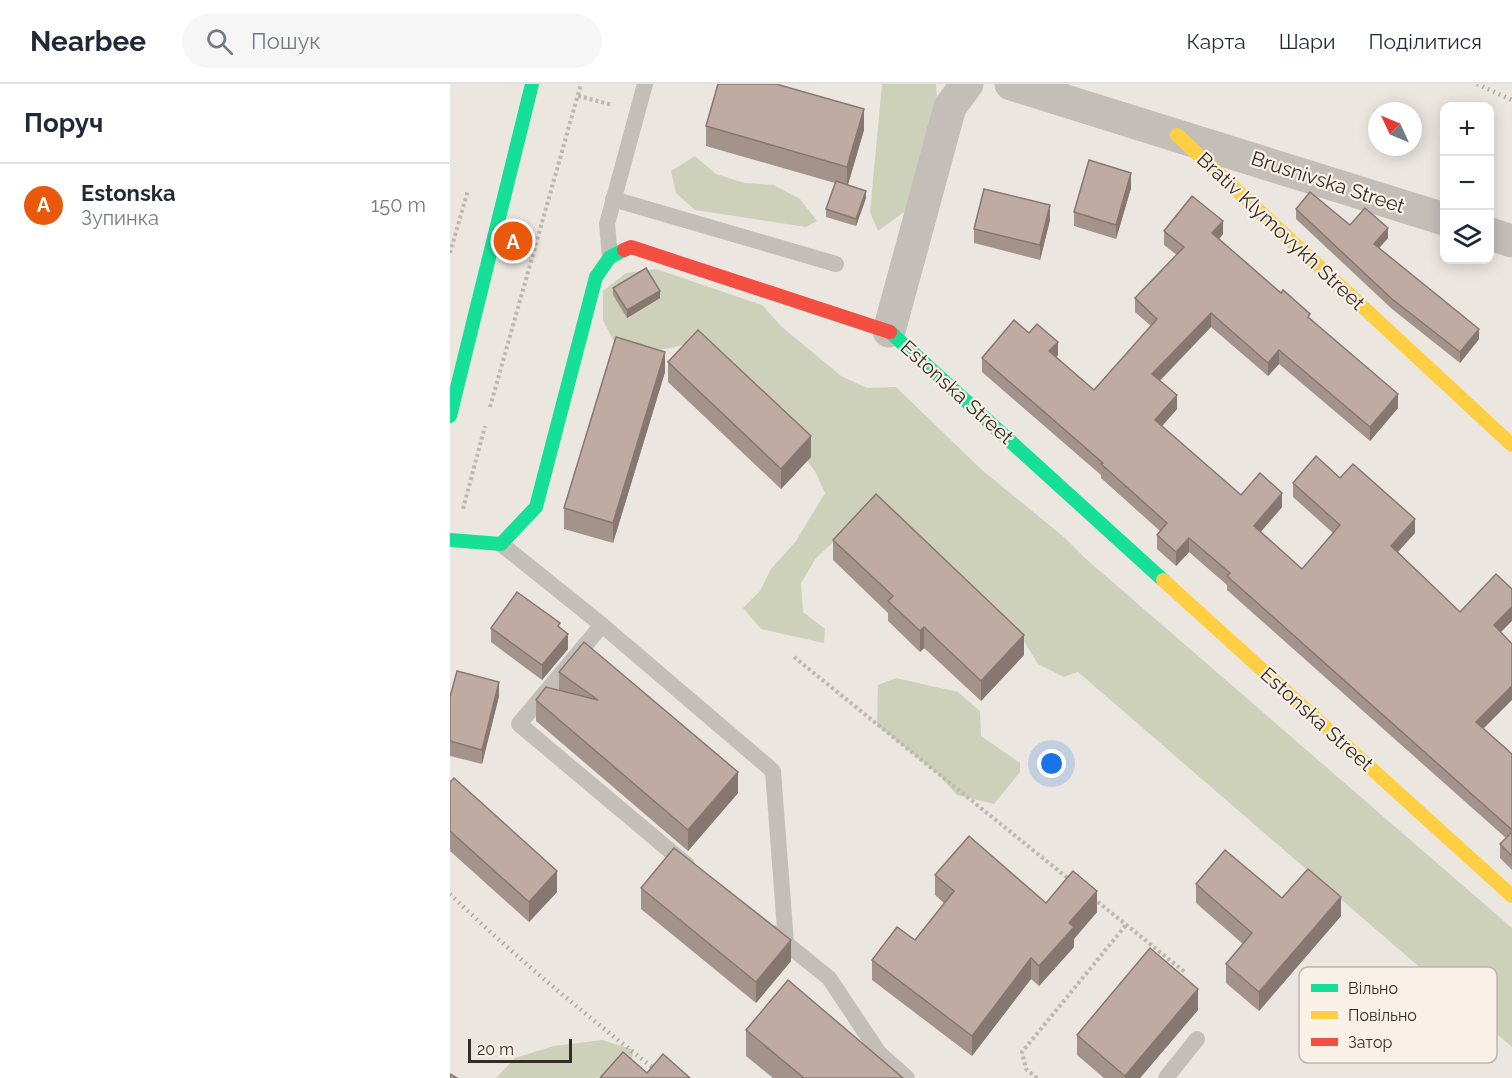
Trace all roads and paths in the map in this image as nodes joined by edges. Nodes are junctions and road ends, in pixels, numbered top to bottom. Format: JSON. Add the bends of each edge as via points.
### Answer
{"nodes":[{"id":1,"x":532,"y":84,"type":"edge"},
{"id":2,"x":581,"y":84,"type":"edge"},
{"id":3,"x":645,"y":84,"type":"edge"},
{"id":4,"x":966,"y":84,"type":"edge"},
{"id":5,"x":1011,"y":84,"type":"edge"},
{"id":6,"x":578,"y":96,"type":"junction"},
{"id":7,"x":615,"y":106,"type":"dead end"},
{"id":8,"x":1177,"y":135,"type":"junction"},
{"id":9,"x":613,"y":199,"type":"junction"},
{"id":10,"x":1440,"y":218,"type":"edge"},
{"id":11,"x":1494,"y":235,"type":"edge"},
{"id":12,"x":1512,"y":241,"type":"edge"},
{"id":13,"x":610,"y":257,"type":"junction"},
{"id":14,"x":836,"y":264,"type":"dead end"},
{"id":15,"x":889,"y":331,"type":"junction"},
{"id":16,"x":450,"y":416,"type":"edge"},
{"id":17,"x":1512,"y":445,"type":"edge"},
{"id":18,"x":462,"y":515,"type":"dead end"},
{"id":19,"x":450,"y":540,"type":"edge"},
{"id":20,"x":501,"y":544,"type":"junction"},
{"id":21,"x":602,"y":624,"type":"junction"},
{"id":22,"x":794,"y":657,"type":"dead end"},
{"id":23,"x":702,"y":877,"type":"edge"},
{"id":24,"x":1080,"y":888,"type":"edge"},
{"id":25,"x":1089,"y":895,"type":"edge"},
{"id":26,"x":1512,"y":896,"type":"edge"},
{"id":27,"x":758,"y":921,"type":"edge"},
{"id":28,"x":1126,"y":925,"type":"junction"},
{"id":29,"x":786,"y":943,"type":"junction"},
{"id":30,"x":1186,"y":973,"type":"dead end"},
{"id":31,"x":1197,"y":1039,"type":"dead end"},
{"id":32,"x":907,"y":1078,"type":"edge"},
{"id":33,"x":1038,"y":1078,"type":"edge"},
{"id":34,"x":1166,"y":1078,"type":"edge"}],
"edges":[{"from":1,"to":16,"type":"street"},
{"from":2,"to":6,"type":"path"},
{"from":3,"to":9,"type":"lane"},
{"from":4,"to":15,"type":"street","via":[[950,107]]},
{"from":5,"to":8,"type":"street","name":"Brativ Klymovykh Street"},
{"from":6,"to":7,"type":"path"},
{"from":6,"to":18,"type":"path"},
{"from":8,"to":10,"type":"street","name":"Brusnivska Street"},
{"from":8,"to":17,"type":"street","name":"Brativ Klymovykh Street"},
{"from":9,"to":13,"type":"lane","via":[[607,224]]},
{"from":9,"to":14,"type":"lane"},
{"from":11,"to":12,"type":"street"},
{"from":13,"to":15,"type":"street","name":"Estonska Street","via":[[631,248]]},
{"from":13,"to":20,"type":"street","via":[[596,277],[536,507]]},
{"from":15,"to":26,"type":"street","name":"Estonska Street"},
{"from":19,"to":20,"type":"street"},
{"from":20,"to":21,"type":"lane"},
{"from":21,"to":23,"type":"lane","via":[[519,724]]},
{"from":21,"to":29,"type":"lane","via":[[773,771]]},
{"from":22,"to":24,"type":"path"},
{"from":25,"to":28,"type":"path"},
{"from":27,"to":29,"type":"lane"},
{"from":28,"to":30,"type":"path"},
{"from":28,"to":33,"type":"path","via":[[1022,1052],[1026,1069]]},
{"from":29,"to":32,"type":"lane","via":[[829,978],[879,1053]]},
{"from":31,"to":34,"type":"lane"}]}
